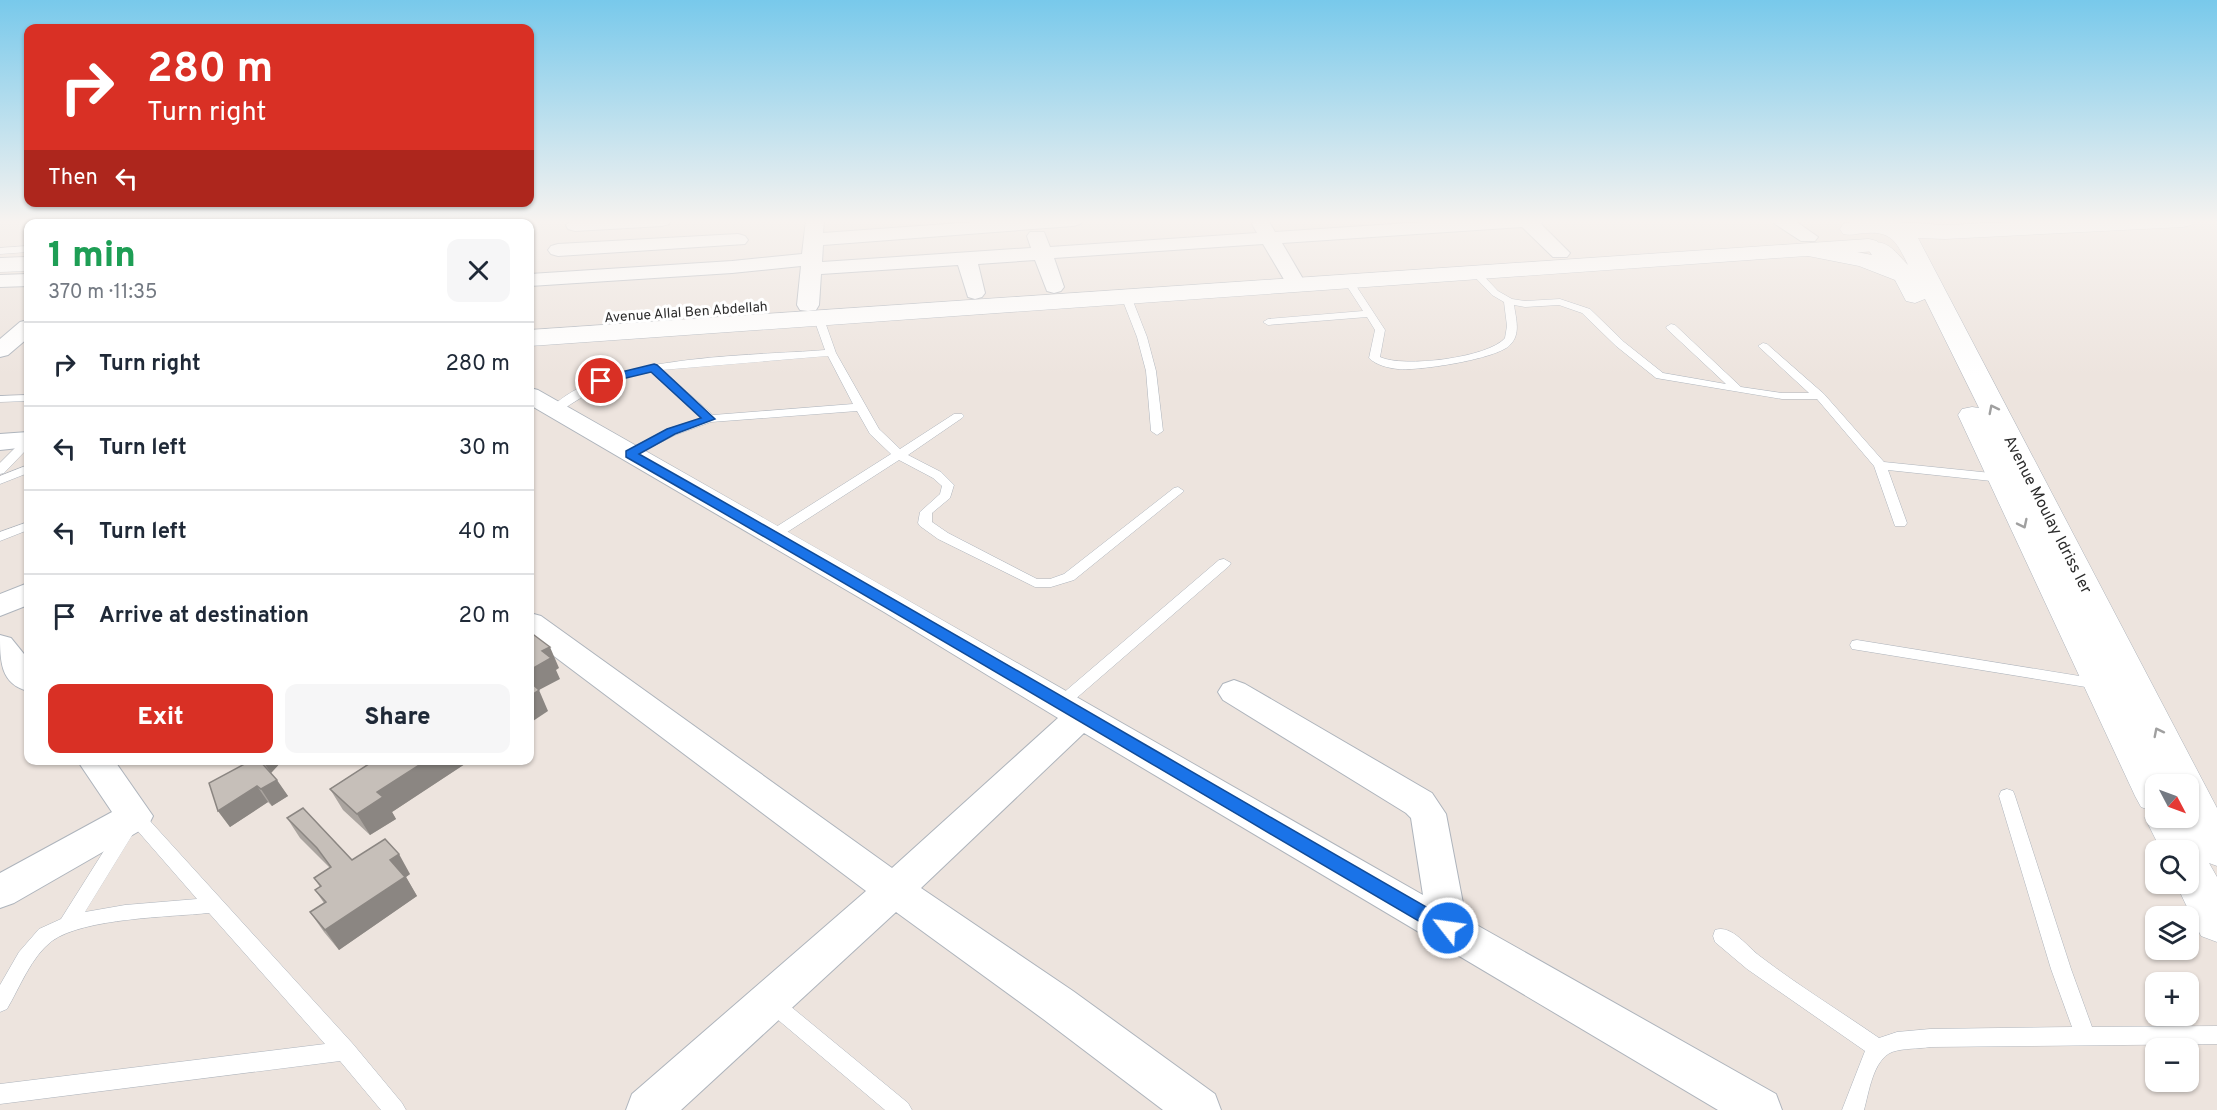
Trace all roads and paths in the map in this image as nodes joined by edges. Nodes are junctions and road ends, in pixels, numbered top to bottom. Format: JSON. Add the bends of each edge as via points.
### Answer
{"nodes":[{"id":1,"x":655,"y":272,"type":"edge"},
{"id":2,"x":813,"y":272,"type":"edge"},
{"id":3,"x":970,"y":272,"type":"edge"},
{"id":4,"x":1049,"y":272,"type":"edge"},
{"id":5,"x":1288,"y":272,"type":"edge"},
{"id":6,"x":1358,"y":272,"type":"edge"},
{"id":7,"x":1474,"y":272,"type":"joint"},
{"id":8,"x":1893,"y":272,"type":"edge"},
{"id":9,"x":1902,"y":272,"type":"edge"},
{"id":10,"x":1916,"y":272,"type":"edge"},
{"id":11,"x":24,"y":275,"type":"edge"},
{"id":12,"x":24,"y":277,"type":"edge"},
{"id":13,"x":1292,"y":278,"type":"junction"},
{"id":14,"x":539,"y":279,"type":"edge"},
{"id":15,"x":1348,"y":280,"type":"junction"},
{"id":16,"x":0,"y":281,"type":"edge"},
{"id":17,"x":1908,"y":282,"type":"junction"},
{"id":18,"x":1054,"y":287,"type":"junction"},
{"id":19,"x":975,"y":293,"type":"junction"},
{"id":20,"x":0,"y":296,"type":"edge"},
{"id":21,"x":1126,"y":296,"type":"junction"},
{"id":22,"x":1509,"y":301,"type":"junction"},
{"id":23,"x":814,"y":312,"type":"junction"},
{"id":24,"x":1370,"y":314,"type":"junction"},
{"id":25,"x":1268,"y":321,"type":"dead end"},
{"id":26,"x":534,"y":322,"type":"edge"},
{"id":27,"x":1671,"y":327,"type":"dead end"},
{"id":28,"x":24,"y":332,"type":"edge"},
{"id":29,"x":534,"y":338,"type":"edge"},
{"id":30,"x":1763,"y":346,"type":"dead end"},
{"id":31,"x":0,"y":350,"type":"edge"},
{"id":32,"x":831,"y":353,"type":"junction"},
{"id":33,"x":654,"y":368,"type":"junction"},
{"id":34,"x":1738,"y":390,"type":"junction"},
{"id":35,"x":1820,"y":396,"type":"junction"},
{"id":36,"x":24,"y":398,"type":"edge"},
{"id":37,"x":0,"y":399,"type":"edge"},
{"id":38,"x":542,"y":403,"type":"edge"},
{"id":39,"x":861,"y":407,"type":"junction"},
{"id":40,"x":958,"y":416,"type":"dead end"},
{"id":41,"x":710,"y":419,"type":"junction"},
{"id":42,"x":1157,"y":431,"type":"dead end"},
{"id":43,"x":24,"y":441,"type":"edge"},
{"id":44,"x":0,"y":442,"type":"edge"},
{"id":45,"x":24,"y":445,"type":"edge"},
{"id":46,"x":630,"y":454,"type":"junction"},
{"id":47,"x":898,"y":454,"type":"junction"},
{"id":48,"x":1880,"y":465,"type":"junction"},
{"id":49,"x":0,"y":470,"type":"edge"},
{"id":50,"x":24,"y":471,"type":"edge"},
{"id":51,"x":2001,"y":478,"type":"junction"},
{"id":52,"x":0,"y":480,"type":"edge"},
{"id":53,"x":1178,"y":491,"type":"dead end"},
{"id":54,"x":1900,"y":523,"type":"dead end"},
{"id":55,"x":24,"y":528,"type":"edge"},
{"id":56,"x":773,"y":535,"type":"junction"},
{"id":57,"x":0,"y":537,"type":"edge"},
{"id":58,"x":1224,"y":563,"type":"dead end"},
{"id":59,"x":24,"y":595,"type":"edge"},
{"id":60,"x":0,"y":606,"type":"edge"},
{"id":61,"x":534,"y":626,"type":"edge"},
{"id":62,"x":1857,"y":645,"type":"dead end"},
{"id":63,"x":0,"y":646,"type":"edge"},
{"id":64,"x":24,"y":675,"type":"edge"},
{"id":65,"x":2100,"y":684,"type":"junction"},
{"id":66,"x":1234,"y":692,"type":"dead end"},
{"id":67,"x":1071,"y":710,"type":"junction"},
{"id":68,"x":98,"y":765,"type":"edge"},
{"id":69,"x":2145,"y":774,"type":"edge"},
{"id":70,"x":2180,"y":774,"type":"edge"},
{"id":71,"x":2007,"y":796,"type":"dead end"},
{"id":72,"x":2199,"y":813,"type":"edge"},
{"id":73,"x":135,"y":816,"type":"junction"},
{"id":74,"x":2217,"y":848,"type":"edge"},
{"id":75,"x":2199,"y":886,"type":"edge"},
{"id":76,"x":894,"y":890,"type":"junction"},
{"id":77,"x":0,"y":892,"type":"edge"},
{"id":78,"x":212,"y":905,"type":"junction"},
{"id":79,"x":2217,"y":922,"type":"edge"},
{"id":80,"x":68,"y":924,"type":"junction"},
{"id":81,"x":1448,"y":928,"type":"junction"},
{"id":82,"x":1722,"y":936,"type":"dead end"},
{"id":83,"x":769,"y":1001,"type":"junction"},
{"id":84,"x":0,"y":1004,"type":"edge"},
{"id":85,"x":2217,"y":1035,"type":"edge"},
{"id":86,"x":2085,"y":1036,"type":"junction"},
{"id":87,"x":1878,"y":1049,"type":"junction"},
{"id":88,"x":346,"y":1050,"type":"junction"},
{"id":89,"x":0,"y":1094,"type":"edge"},
{"id":90,"x":394,"y":1110,"type":"edge"},
{"id":91,"x":648,"y":1110,"type":"edge"},
{"id":92,"x":901,"y":1110,"type":"edge"},
{"id":93,"x":1199,"y":1110,"type":"edge"},
{"id":94,"x":1760,"y":1110,"type":"edge"},
{"id":95,"x":1853,"y":1110,"type":"edge"}],
"edges":[{"from":1,"to":14,"type":"street"},
{"from":2,"to":23,"type":"street"},
{"from":3,"to":19,"type":"street"},
{"from":4,"to":18,"type":"street"},
{"from":5,"to":13,"type":"street"},
{"from":6,"to":13,"type":"street","name":"Avenue Allal Ben Abdellah"},
{"from":7,"to":15,"type":"street","name":"Avenue Allal Ben Abdellah"},
{"from":7,"to":22,"type":"lane"},
{"from":8,"to":17,"type":"street"},
{"from":9,"to":17,"type":"street","name":"Avenue Moulay Idriss Ier"},
{"from":70,"to":10,"type":"street","name":"Avenue Moulay Idriss Ier","one_way":true,"via":[[1930,284]]},
{"from":11,"to":16,"type":"street"},
{"from":12,"to":20,"type":"street"},
{"from":13,"to":15,"type":"street","name":"Avenue Allal Ben Abdellah"},
{"from":13,"to":18,"type":"street","name":"Avenue Allal Ben Abdellah"},
{"from":13,"to":21,"type":"street","name":"Avenue Allal Ben Abdellah"},
{"from":15,"to":24,"type":"lane"},
{"from":17,"to":51,"type":"street","name":"Avenue Moulay Idriss Ier"},
{"from":18,"to":19,"type":"street","name":"Avenue Allal Ben Abdellah"},
{"from":19,"to":23,"type":"street","name":"Avenue Allal Ben Abdellah"},
{"from":21,"to":23,"type":"street","name":"Avenue Allal Ben Abdellah"},
{"from":21,"to":42,"type":"lane","via":[[1151,371]]},
{"from":22,"to":24,"type":"lane","via":[[1511,334],[1503,348],[1405,367],[1374,358],[1380,330]]},
{"from":22,"to":34,"type":"lane","via":[[1560,302],[1580,307],[1654,372],[1674,380]]},
{"from":23,"to":26,"type":"street","name":"Avenue Allal Ben Abdellah"},
{"from":23,"to":29,"type":"street","name":"Avenue Allal Ben Abdellah"},
{"from":23,"to":32,"type":"lane"},
{"from":24,"to":25,"type":"lane"},
{"from":27,"to":34,"type":"lane"},
{"from":28,"to":31,"type":"street"},
{"from":30,"to":35,"type":"lane"},
{"from":32,"to":33,"type":"lane"},
{"from":32,"to":39,"type":"lane"},
{"from":33,"to":38,"type":"lane","via":[[601,381]]},
{"from":33,"to":41,"type":"lane"},
{"from":34,"to":35,"type":"lane"},
{"from":35,"to":48,"type":"lane"},
{"from":36,"to":37,"type":"lane"},
{"from":38,"to":46,"type":"street"},
{"from":39,"to":41,"type":"lane"},
{"from":39,"to":47,"type":"lane","via":[[874,431]]},
{"from":40,"to":47,"type":"lane"},
{"from":41,"to":46,"type":"lane","via":[[671,432]]},
{"from":43,"to":44,"type":"street"},
{"from":45,"to":49,"type":"lane"},
{"from":46,"to":56,"type":"street"},
{"from":47,"to":53,"type":"lane","via":[[948,485],[946,495],[926,512],[925,522],[930,528],[1035,583],[1069,577]]},
{"from":47,"to":56,"type":"lane"},
{"from":48,"to":51,"type":"lane"},
{"from":48,"to":54,"type":"lane"},
{"from":50,"to":52,"type":"lane"},
{"from":51,"to":65,"type":"street","name":"Avenue Moulay Idriss Ier","one_way":true},
{"from":55,"to":57,"type":"lane"},
{"from":56,"to":67,"type":"street"},
{"from":58,"to":67,"type":"lane"},
{"from":59,"to":60,"type":"street"},
{"from":61,"to":76,"type":"street"},
{"from":62,"to":65,"type":"lane"},
{"from":63,"to":64,"type":"street"},
{"from":65,"to":69,"type":"street","name":"Avenue Moulay Idriss Ier"},
{"from":66,"to":81,"type":"street","via":[[1419,803],[1428,814]]},
{"from":67,"to":76,"type":"street"},
{"from":67,"to":81,"type":"street"},
{"from":68,"to":73,"type":"street"},
{"from":71,"to":86,"type":"lane"},
{"from":72,"to":74,"type":"street"},
{"from":73,"to":77,"type":"street"},
{"from":73,"to":78,"type":"lane"},
{"from":73,"to":80,"type":"lane"},
{"from":75,"to":79,"type":"street"},
{"from":76,"to":83,"type":"street"},
{"from":76,"to":93,"type":"street"},
{"from":78,"to":80,"type":"lane"},
{"from":78,"to":88,"type":"lane"},
{"from":80,"to":84,"type":"lane","via":[[37,944]]},
{"from":81,"to":94,"type":"street"},
{"from":82,"to":87,"type":"lane","via":[[1754,963]]},
{"from":83,"to":91,"type":"street"},
{"from":83,"to":92,"type":"lane"},
{"from":85,"to":86,"type":"lane"},
{"from":86,"to":87,"type":"lane","via":[[1930,1038],[1896,1042]]},
{"from":87,"to":95,"type":"lane"},
{"from":88,"to":89,"type":"lane"},
{"from":88,"to":90,"type":"lane"}]}
